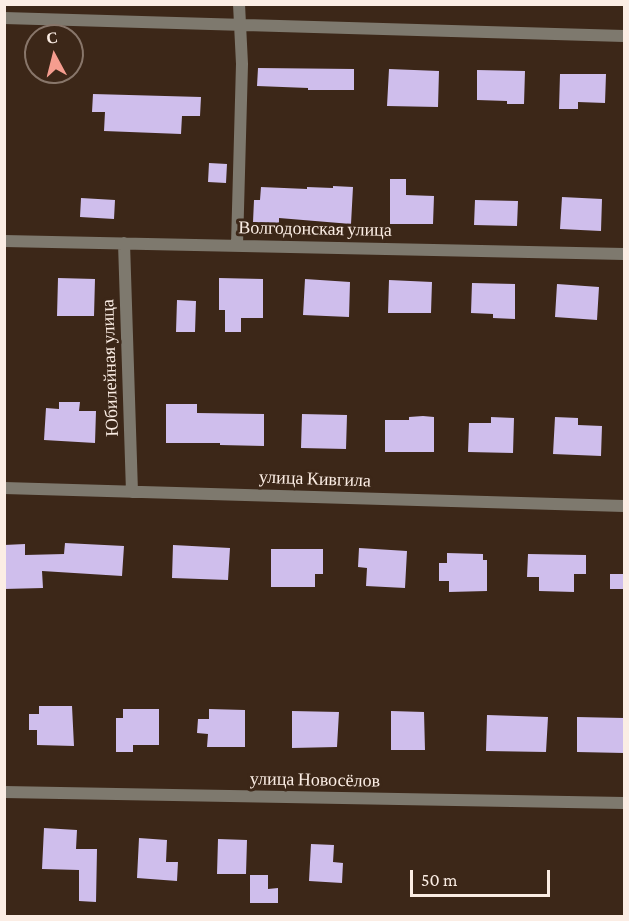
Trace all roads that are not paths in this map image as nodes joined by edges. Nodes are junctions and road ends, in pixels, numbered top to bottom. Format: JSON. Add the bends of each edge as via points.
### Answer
{"nodes":[{"id":1,"x":239,"y":4,"type":"edge"},
{"id":2,"x":4,"y":18,"type":"edge"},
{"id":3,"x":239,"y":25,"type":"junction"},
{"id":4,"x":624,"y":36,"type":"edge"},
{"id":5,"x":4,"y":241,"type":"edge"},
{"id":6,"x":124,"y":243,"type":"junction"},
{"id":7,"x":237,"y":245,"type":"junction"},
{"id":8,"x":624,"y":254,"type":"edge"},
{"id":9,"x":4,"y":488,"type":"edge"},
{"id":10,"x":132,"y":492,"type":"junction"},
{"id":11,"x":624,"y":506,"type":"edge"},
{"id":12,"x":4,"y":792,"type":"edge"},
{"id":13,"x":624,"y":804,"type":"edge"}],
"edges":[{"from":1,"to":3,"type":"street"},
{"from":2,"to":3,"type":"street"},
{"from":3,"to":4,"type":"street"},
{"from":3,"to":7,"type":"street","via":[[242,64]]},
{"from":5,"to":6,"type":"street","name":"Волгодонская улица"},
{"from":6,"to":7,"type":"street","name":"Волгодонская улица"},
{"from":6,"to":10,"type":"street","name":"Юбилейная улица"},
{"from":7,"to":8,"type":"street","name":"Волгодонская улица"},
{"from":9,"to":10,"type":"street","name":"улица Кивгила"},
{"from":10,"to":11,"type":"street","name":"улица Кивгила"},
{"from":12,"to":13,"type":"street","name":"улица Новосёлов"}]}
